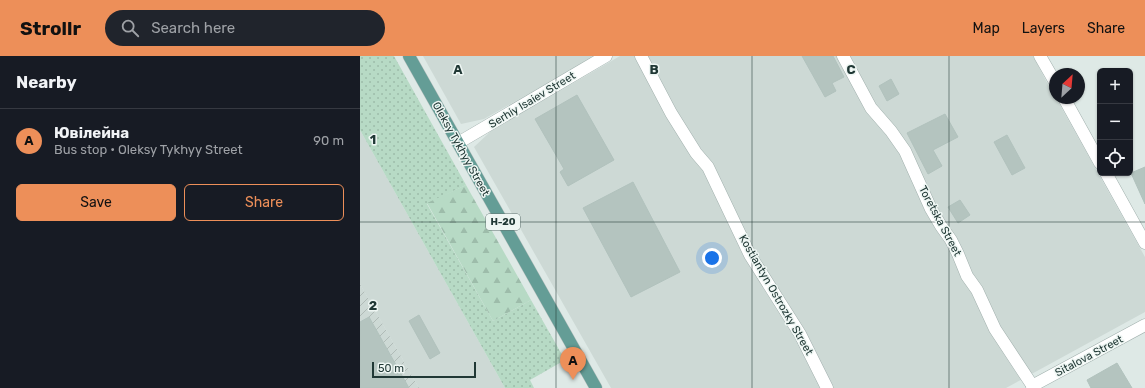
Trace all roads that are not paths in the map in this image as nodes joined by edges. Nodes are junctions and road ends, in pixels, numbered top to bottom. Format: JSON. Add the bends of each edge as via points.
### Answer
{"nodes":[{"id":1,"x":409,"y":56,"type":"edge"},
{"id":2,"x":606,"y":56,"type":"edge"},
{"id":3,"x":641,"y":56,"type":"edge"},
{"id":4,"x":843,"y":56,"type":"edge"},
{"id":5,"x":1040,"y":56,"type":"edge"},
{"id":6,"x":1049,"y":72,"type":"edge"},
{"id":7,"x":1067,"y":104,"type":"edge"},
{"id":8,"x":458,"y":143,"type":"junction"},
{"id":9,"x":1097,"y":158,"type":"edge"},
{"id":10,"x":1108,"y":176,"type":"edge"},
{"id":11,"x":1145,"y":243,"type":"edge"},
{"id":12,"x":1145,"y":325,"type":"edge"},
{"id":13,"x":1033,"y":387,"type":"edge"},
{"id":14,"x":596,"y":388,"type":"edge"},
{"id":15,"x":827,"y":388,"type":"edge"}],
"edges":[{"from":1,"to":8,"type":"main road","name":"Oleksy Tykhyy Street","number":"Н-20"},
{"from":2,"to":8,"type":"street","name":"Serhiy Isaiev Street"},
{"from":3,"to":15,"type":"street","name":"Kostiantyn Ostrozky Street","via":[[671,113],[708,167],[750,255],[800,334]]},
{"from":4,"to":13,"type":"street","name":"Toretska Street","via":[[871,108],[905,151],[931,209],[958,254],[966,276],[977,290],[995,329]]},
{"from":5,"to":6,"type":"street"},
{"from":7,"to":9,"type":"street"},
{"from":8,"to":14,"type":"main road","name":"Oleksy Tykhyy Street","number":"Н-20"},
{"from":10,"to":11,"type":"street"},
{"from":12,"to":13,"type":"street","name":"Sitalova Street"}]}
